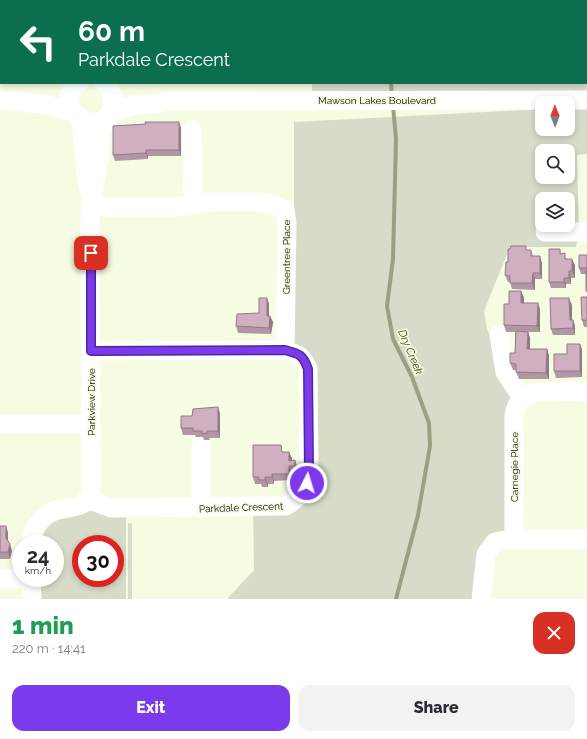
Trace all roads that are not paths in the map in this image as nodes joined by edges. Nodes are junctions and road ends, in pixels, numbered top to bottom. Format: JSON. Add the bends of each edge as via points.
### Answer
{"nodes":[{"id":1,"x":106,"y":84,"type":"edge"},
{"id":2,"x":77,"y":85,"type":"edge"},
{"id":3,"x":6,"y":100,"type":"edge"},
{"id":4,"x":587,"y":100,"type":"edge"},
{"id":5,"x":167,"y":101,"type":"junction"},
{"id":6,"x":76,"y":115,"type":"junction"},
{"id":7,"x":107,"y":116,"type":"junction"},
{"id":8,"x":192,"y":130,"type":"dead end"},
{"id":9,"x":91,"y":203,"type":"junction"},
{"id":10,"x":193,"y":205,"type":"junction"},
{"id":11,"x":575,"y":232,"type":"edge"},
{"id":12,"x":587,"y":232,"type":"edge"},
{"id":13,"x":499,"y":336,"type":"dead end"},
{"id":14,"x":285,"y":350,"type":"junction"},
{"id":15,"x":91,"y":351,"type":"junction"},
{"id":16,"x":587,"y":392,"type":"edge"},
{"id":17,"x":522,"y":398,"type":"junction"},
{"id":18,"x":0,"y":424,"type":"edge"},
{"id":19,"x":91,"y":424,"type":"junction"},
{"id":20,"x":201,"y":445,"type":"dead end"},
{"id":21,"x":88,"y":499,"type":"junction"},
{"id":22,"x":201,"y":508,"type":"junction"},
{"id":23,"x":34,"y":535,"type":"edge"},
{"id":24,"x":514,"y":539,"type":"junction"},
{"id":25,"x":587,"y":539,"type":"edge"},
{"id":26,"x":0,"y":579,"type":"edge"},
{"id":27,"x":12,"y":579,"type":"edge"},
{"id":28,"x":31,"y":587,"type":"edge"},
{"id":29,"x":32,"y":599,"type":"edge"},
{"id":30,"x":481,"y":599,"type":"edge"}],
"edges":[{"from":1,"to":5,"type":"street","name":"Mawson Lakes Boulevard","via":[[134,95]]},
{"from":1,"to":7,"type":"street","name":"Parkview Drive","via":[[114,100]]},
{"from":2,"to":3,"type":"street","via":[[50,94]]},
{"from":2,"to":6,"type":"street","name":"Parkview Drive","via":[[70,102]]},
{"from":3,"to":6,"type":"street","via":[[31,105],[49,105]]},
{"from":4,"to":5,"type":"street","name":"Mawson Lakes Boulevard"},
{"from":5,"to":7,"type":"street","name":"Mawson Lakes Boulevard","via":[[134,105]]},
{"from":6,"to":7,"type":"street","name":"Mawson Lakes Boulevard","via":[[91,122]]},
{"from":6,"to":9,"type":"street","name":"Parkview Drive","via":[[84,139],[85,169]]},
{"from":7,"to":9,"type":"street","name":"Parkview Drive","via":[[100,135],[99,160]]},
{"from":8,"to":10,"type":"street"},
{"from":9,"to":10,"type":"street","name":"Greentree Place"},
{"from":9,"to":15,"type":"street","name":"Parkview Drive"},
{"from":10,"to":14,"type":"street","name":"Greentree Place","via":[[209,202],[258,202],[272,204],[285,210]]},
{"from":11,"to":12,"type":"street"},
{"from":13,"to":17,"type":"street","via":[[505,372]]},
{"from":14,"to":15,"type":"street","name":"Parkdale Crescent"},
{"from":14,"to":22,"type":"street","name":"Parkdale Crescent","via":[[304,358],[308,369],[307,483],[299,498],[286,506]]},
{"from":15,"to":19,"type":"street","name":"Parkview Drive"},
{"from":16,"to":17,"type":"street","via":[[537,392]]},
{"from":17,"to":24,"type":"street","name":"Carnegie Place","via":[[516,406],[514,416]]},
{"from":18,"to":19,"type":"street"},
{"from":19,"to":21,"type":"street","name":"Parkview Drive","via":[[92,487]]},
{"from":20,"to":22,"type":"street"},
{"from":21,"to":22,"type":"street","name":"Parkdale Crescent","via":[[111,508]]},
{"from":21,"to":23,"type":"street","via":[[80,506],[62,508],[47,515],[36,527]]},
{"from":24,"to":25,"type":"street"},
{"from":24,"to":30,"type":"street","via":[[495,542],[487,550]]},
{"from":26,"to":27,"type":"street"},
{"from":28,"to":29,"type":"street"}]}
